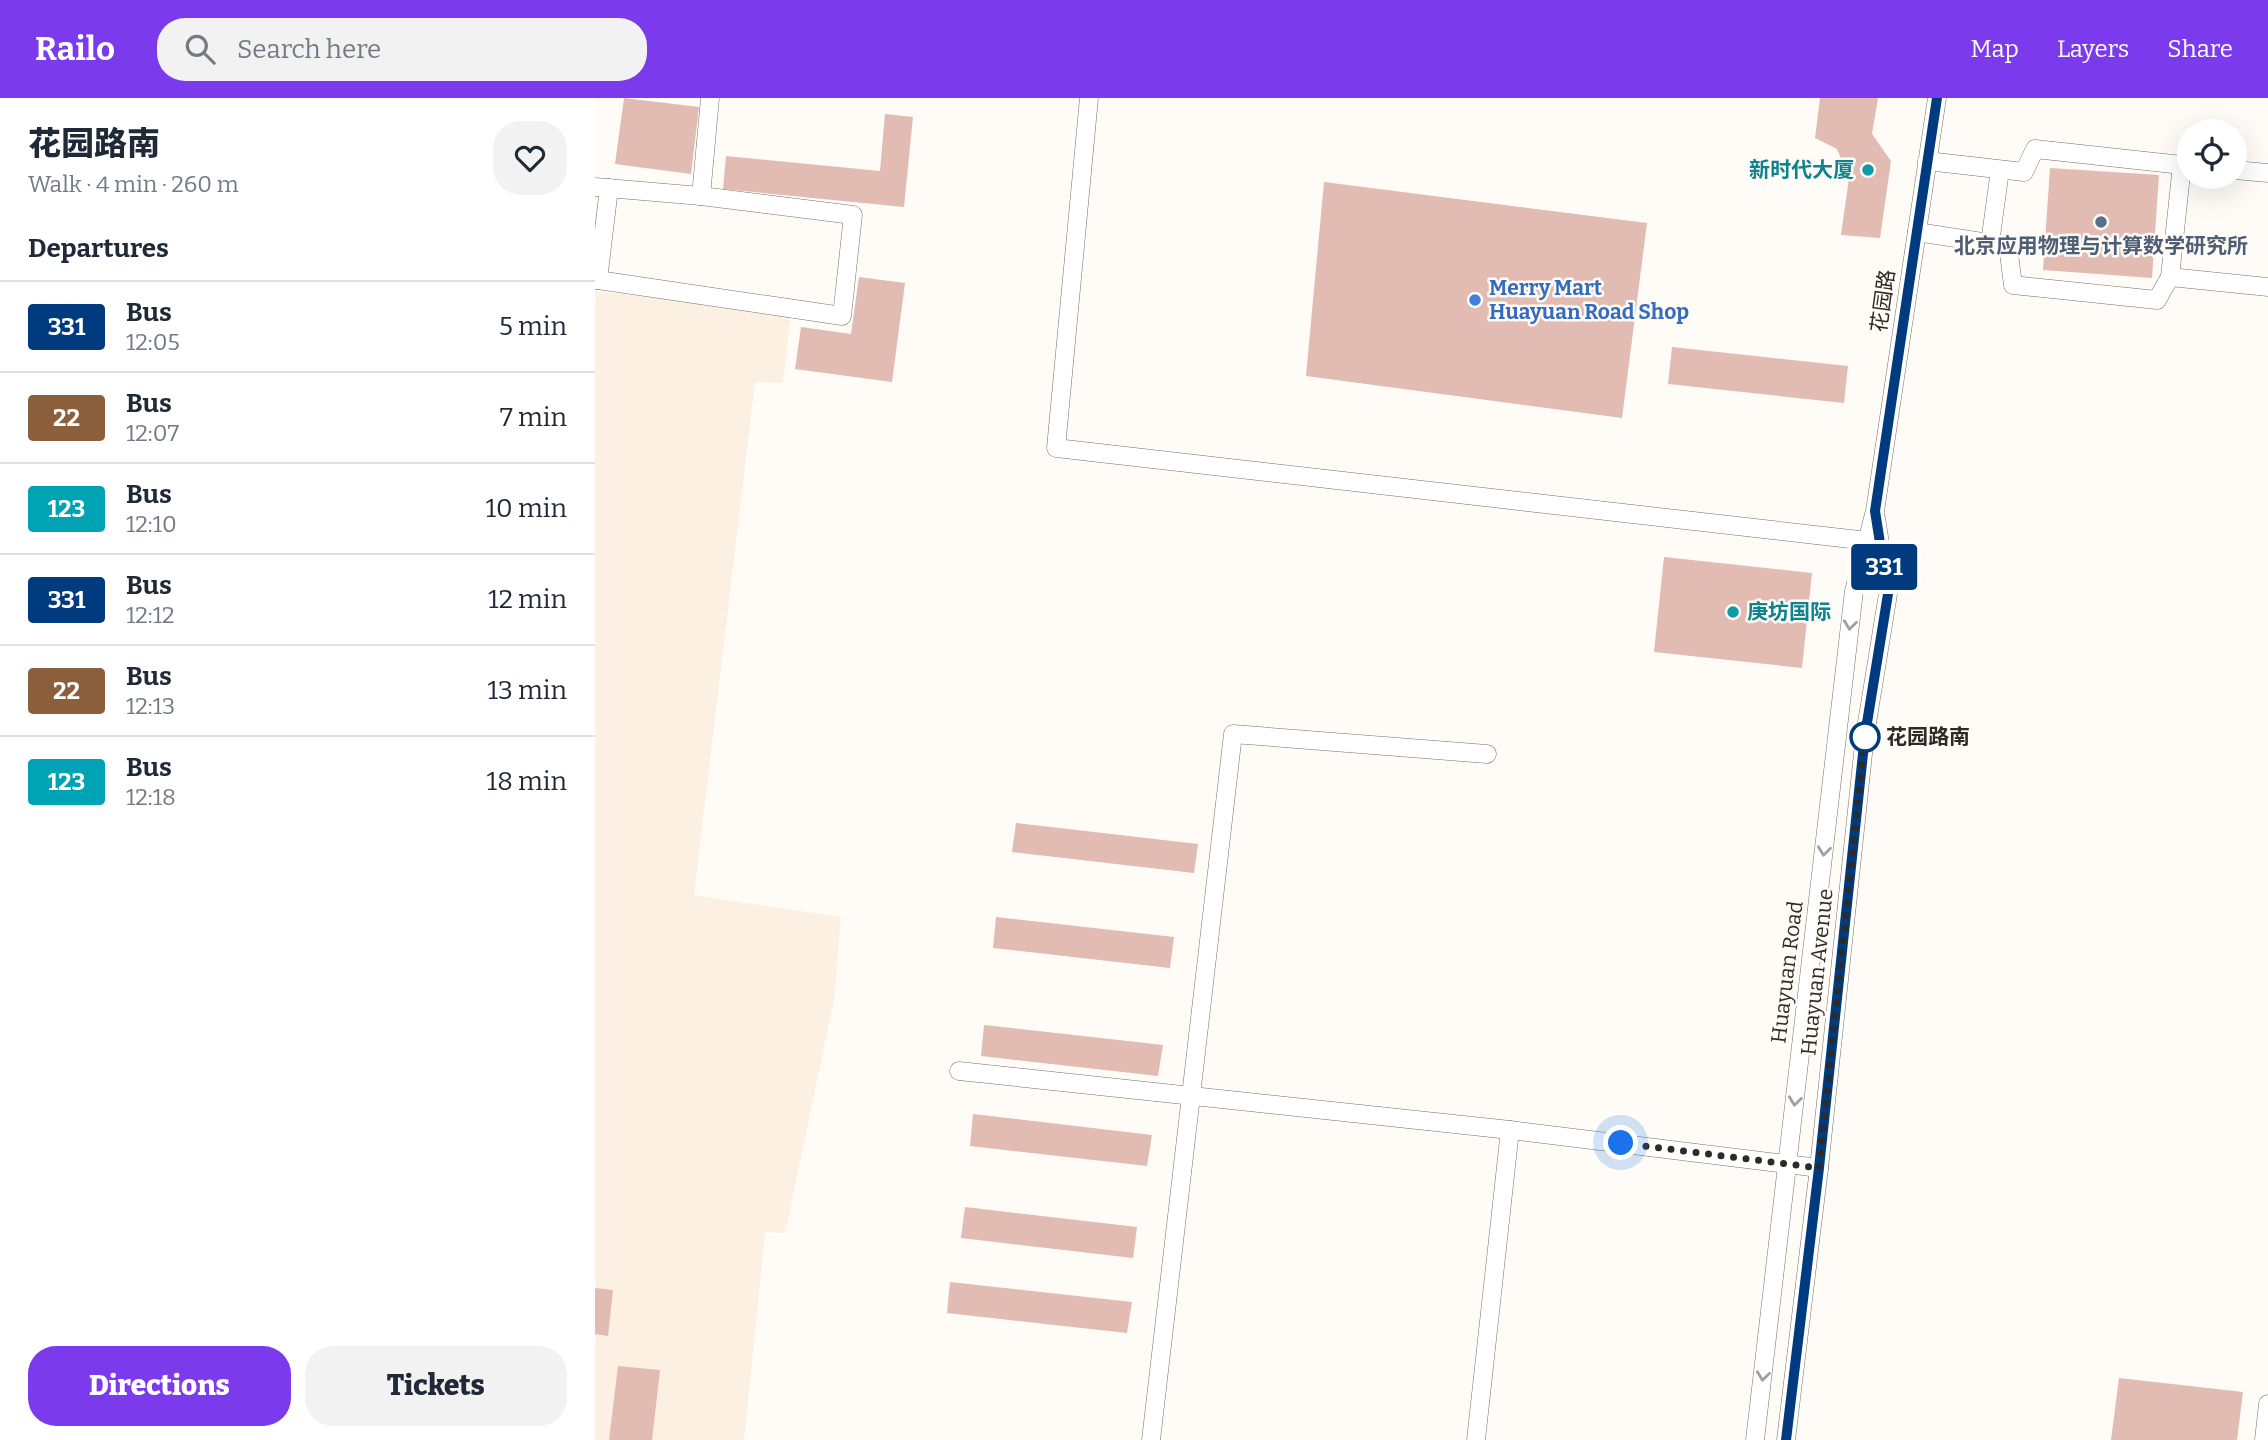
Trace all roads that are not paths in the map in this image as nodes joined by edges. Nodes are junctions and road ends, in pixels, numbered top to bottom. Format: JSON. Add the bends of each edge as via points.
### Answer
{"nodes":[{"id":1,"x":710,"y":98,"type":"edge"},
{"id":2,"x":1089,"y":98,"type":"edge"},
{"id":3,"x":1937,"y":98,"type":"edge"},
{"id":4,"x":1927,"y":161,"type":"junction"},
{"id":5,"x":2177,"y":165,"type":"edge"},
{"id":6,"x":2000,"y":170,"type":"junction"},
{"id":7,"x":2247,"y":171,"type":"edge"},
{"id":8,"x":2268,"y":173,"type":"edge"},
{"id":9,"x":602,"y":188,"type":"edge"},
{"id":10,"x":2183,"y":189,"type":"edge"},
{"id":11,"x":701,"y":196,"type":"junction"},
{"id":12,"x":1917,"y":232,"type":"junction"},
{"id":13,"x":1990,"y":243,"type":"junction"},
{"id":14,"x":2170,"y":276,"type":"junction"},
{"id":15,"x":596,"y":280,"type":"edge"},
{"id":16,"x":2268,"y":287,"type":"edge"},
{"id":17,"x":1875,"y":511,"type":"junction"},
{"id":18,"x":1868,"y":541,"type":"junction"},
{"id":19,"x":1487,"y":754,"type":"dead end"},
{"id":20,"x":959,"y":1071,"type":"dead end"},
{"id":21,"x":1190,"y":1096,"type":"junction"},
{"id":22,"x":1510,"y":1130,"type":"junction"},
{"id":23,"x":1787,"y":1164,"type":"junction"},
{"id":24,"x":1819,"y":1168,"type":"junction"},
{"id":25,"x":1768,"y":1326,"type":"junction"},
{"id":26,"x":1799,"y":1329,"type":"junction"},
{"id":27,"x":2268,"y":1404,"type":"edge"},
{"id":28,"x":1151,"y":1440,"type":"edge"},
{"id":29,"x":1476,"y":1440,"type":"edge"},
{"id":30,"x":1755,"y":1440,"type":"edge"},
{"id":31,"x":1786,"y":1440,"type":"edge"},
{"id":32,"x":2264,"y":1440,"type":"edge"}],
"edges":[{"from":1,"to":11,"type":"street"},
{"from":2,"to":18,"type":"street","via":[[1055,448]]},
{"from":3,"to":4,"type":"street","name":"花园路"},
{"from":4,"to":6,"type":"street"},
{"from":4,"to":12,"type":"street","name":"花园路"},
{"from":5,"to":6,"type":"street","via":[[2035,149],[2024,172]]},
{"from":6,"to":13,"type":"street"},
{"from":7,"to":8,"type":"street"},
{"from":9,"to":11,"type":"street"},
{"from":9,"to":15,"type":"street"},
{"from":10,"to":14,"type":"street"},
{"from":11,"to":15,"type":"street","via":[[853,215],[842,316]]},
{"from":12,"to":13,"type":"street"},
{"from":12,"to":17,"type":"street","name":"花园路"},
{"from":13,"to":14,"type":"street","via":[[2008,246],[2013,285],[2157,300]]},
{"from":14,"to":16,"type":"street"},
{"from":17,"to":18,"type":"street","name":"Huayuan Road"},
{"from":17,"to":24,"type":"street","name":"Huayuan Avenue","via":[[1888,594],[1865,735]]},
{"from":18,"to":23,"type":"street","name":"Huayuan Road","one_way":true,"via":[[1854,591]]},
{"from":19,"to":21,"type":"street","via":[[1233,734]]},
{"from":20,"to":21,"type":"street"},
{"from":21,"to":22,"type":"street"},
{"from":21,"to":28,"type":"street"},
{"from":22,"to":23,"type":"street"},
{"from":22,"to":29,"type":"street"},
{"from":23,"to":24,"type":"street"},
{"from":23,"to":25,"type":"street","name":"Huayuan Road"},
{"from":24,"to":26,"type":"street","name":"Huayuan Avenue"},
{"from":25,"to":26,"type":"street"},
{"from":25,"to":30,"type":"street","name":"Huayuan Road","one_way":true},
{"from":26,"to":31,"type":"street","name":"Huayuan Avenue"},
{"from":27,"to":32,"type":"street"}]}
